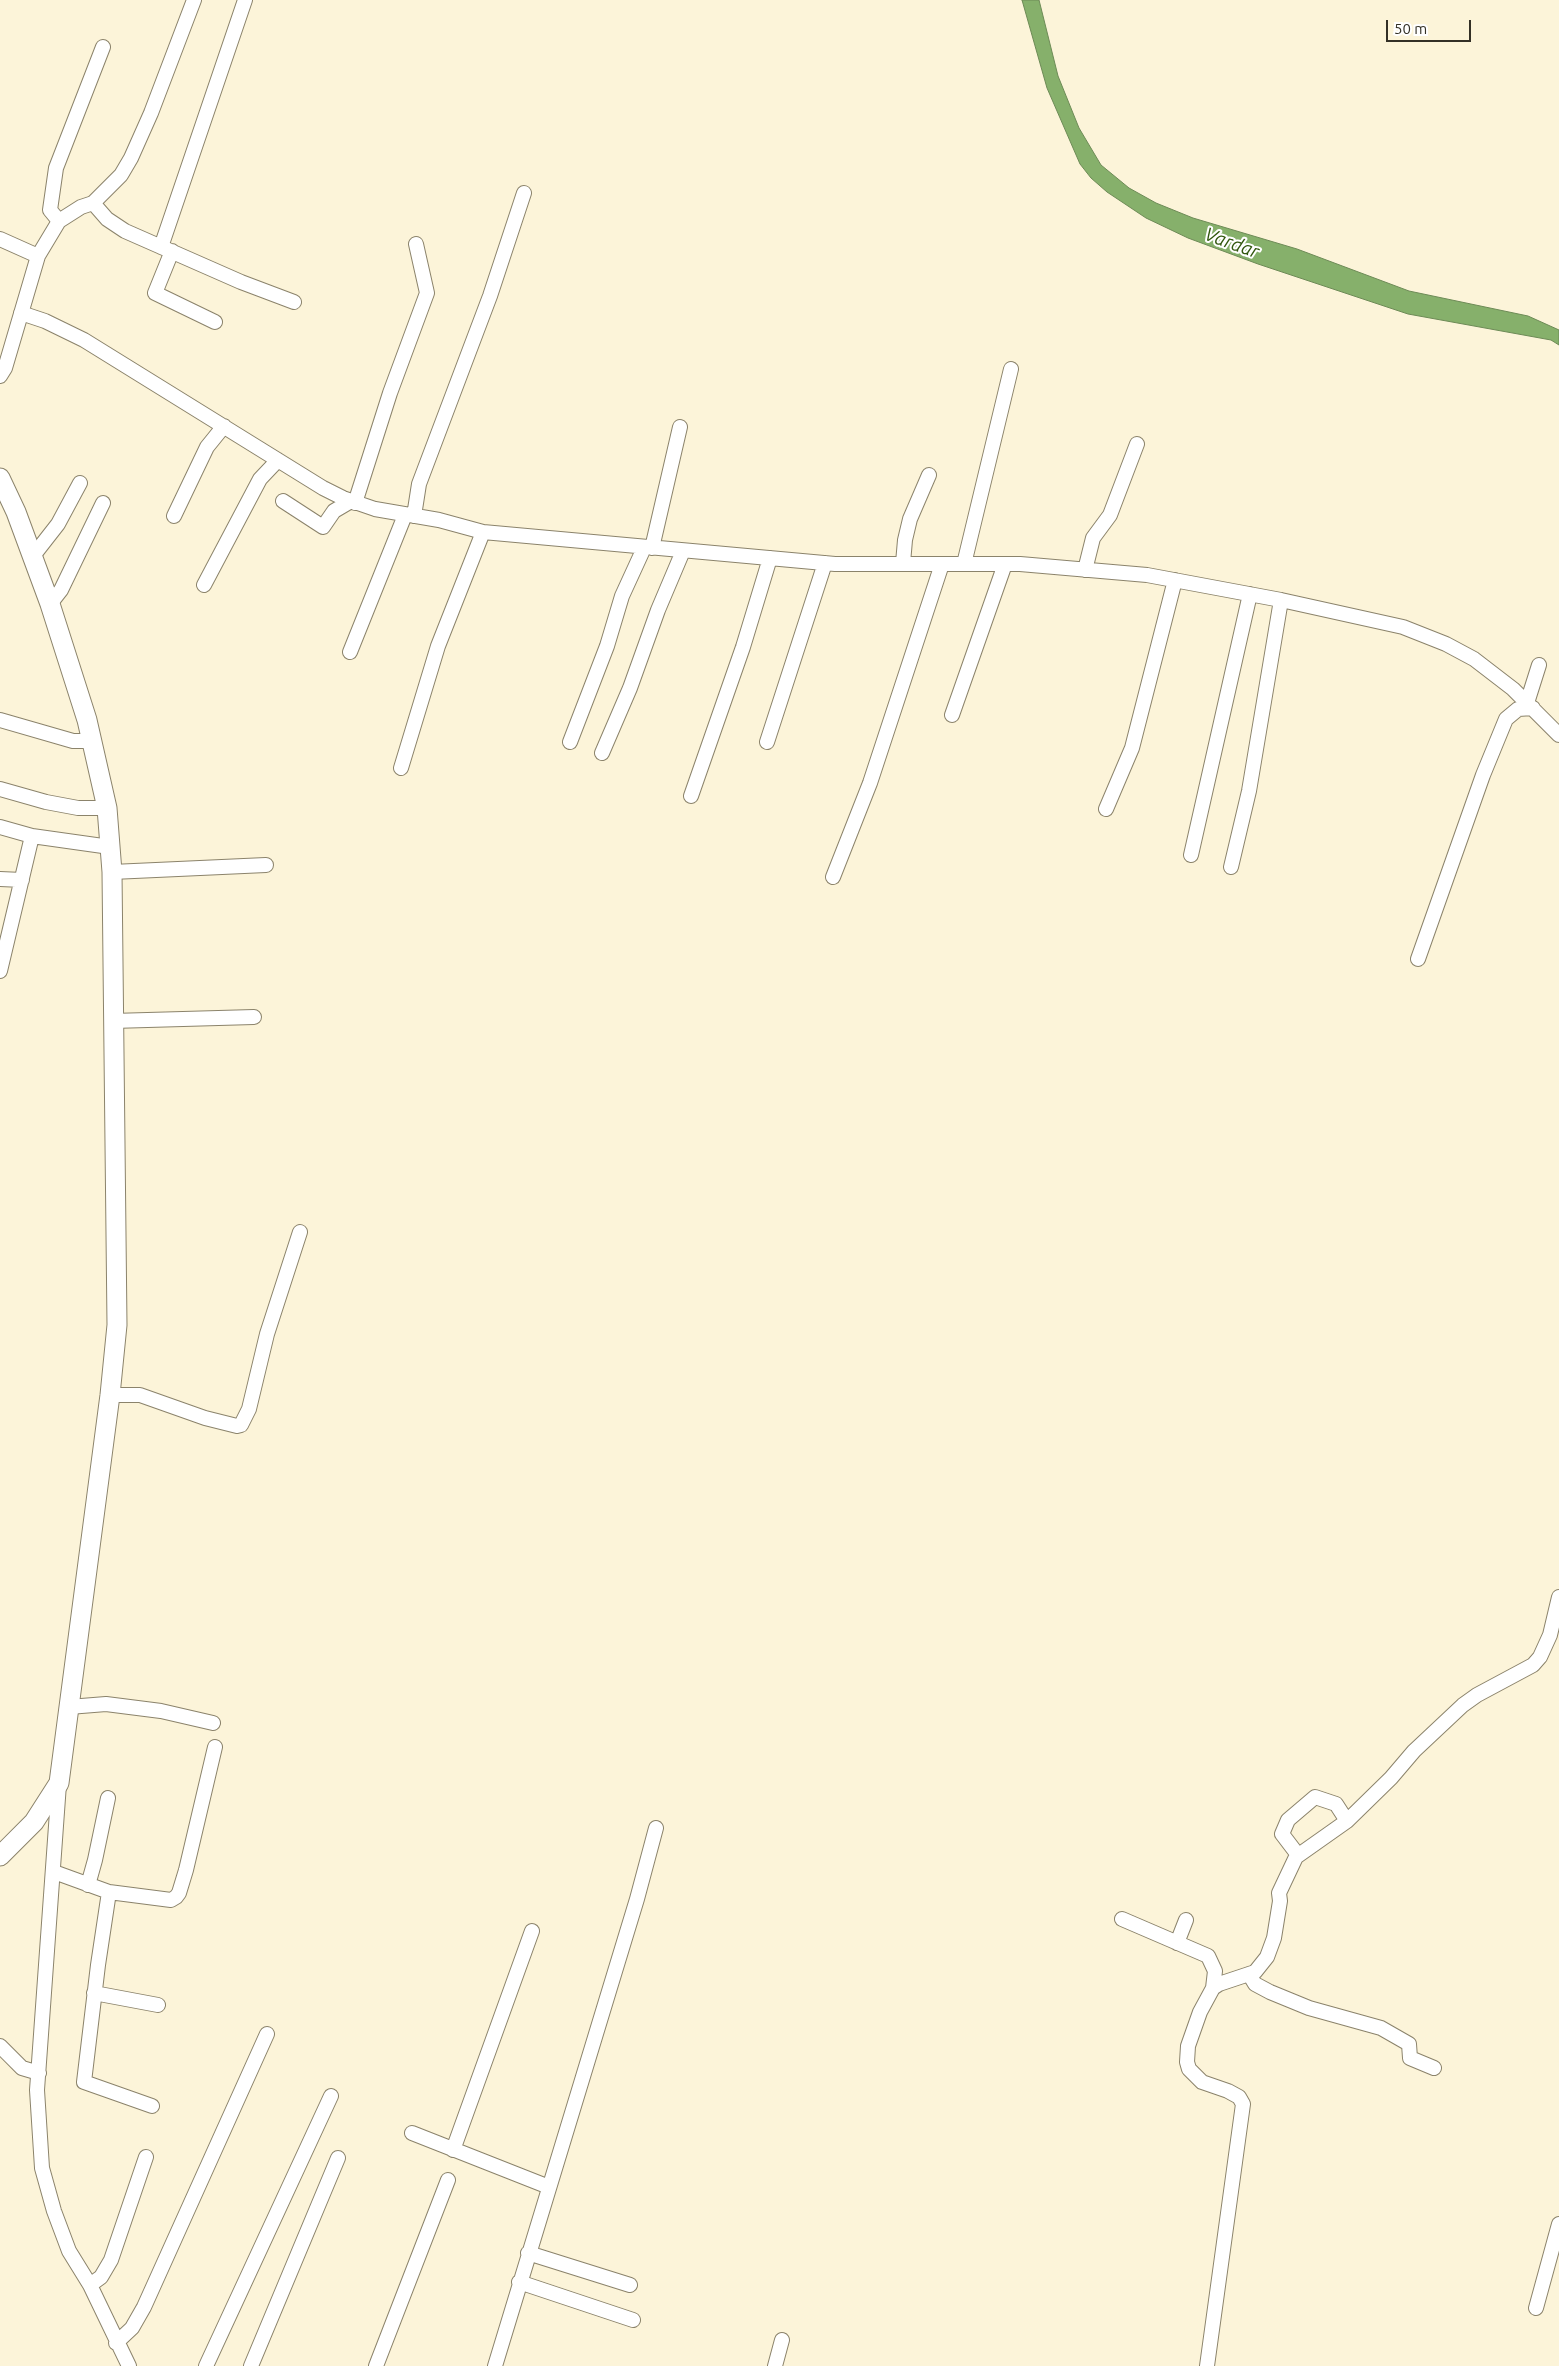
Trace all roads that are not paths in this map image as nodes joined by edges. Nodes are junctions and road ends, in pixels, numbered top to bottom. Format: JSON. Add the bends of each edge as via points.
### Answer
{"nodes":[{"id":1,"x":194,"y":0,"type":"edge"},
{"id":2,"x":245,"y":0,"type":"edge"},
{"id":3,"x":103,"y":47,"type":"dead end"},
{"id":4,"x":524,"y":193,"type":"dead end"},
{"id":5,"x":93,"y":202,"type":"junction"},
{"id":6,"x":59,"y":221,"type":"junction"},
{"id":7,"x":0,"y":239,"type":"edge"},
{"id":8,"x":416,"y":244,"type":"dead end"},
{"id":9,"x":167,"y":249,"type":"junction"},
{"id":10,"x":38,"y":256,"type":"junction"},
{"id":11,"x":294,"y":302,"type":"dead end"},
{"id":12,"x":20,"y":313,"type":"junction"},
{"id":13,"x":215,"y":322,"type":"dead end"},
{"id":14,"x":1011,"y":369,"type":"dead end"},
{"id":15,"x":0,"y":376,"type":"edge"},
{"id":16,"x":224,"y":426,"type":"junction"},
{"id":17,"x":680,"y":427,"type":"dead end"},
{"id":18,"x":1136,"y":444,"type":"dead end"},
{"id":19,"x":278,"y":460,"type":"junction"},
{"id":20,"x":929,"y":475,"type":"dead end"},
{"id":21,"x":80,"y":483,"type":"dead end"},
{"id":22,"x":3,"y":491,"type":"edge"},
{"id":23,"x":283,"y":501,"type":"dead end"},
{"id":24,"x":353,"y":502,"type":"junction"},
{"id":25,"x":103,"y":503,"type":"dead end"},
{"id":26,"x":174,"y":516,"type":"dead end"},
{"id":27,"x":409,"y":516,"type":"junction"},
{"id":28,"x":483,"y":532,"type":"junction"},
{"id":29,"x":648,"y":548,"type":"junction"},
{"id":30,"x":683,"y":551,"type":"junction"},
{"id":31,"x":33,"y":556,"type":"junction"},
{"id":32,"x":770,"y":558,"type":"junction"},
{"id":33,"x":825,"y":563,"type":"junction"},
{"id":34,"x":903,"y":563,"type":"junction"},
{"id":35,"x":942,"y":564,"type":"junction"},
{"id":36,"x":964,"y":564,"type":"junction"},
{"id":37,"x":1005,"y":564,"type":"junction"},
{"id":38,"x":1085,"y":570,"type":"junction"},
{"id":39,"x":1175,"y":580,"type":"junction"},
{"id":40,"x":204,"y":585,"type":"dead end"},
{"id":41,"x":1250,"y":594,"type":"junction"},
{"id":42,"x":1281,"y":600,"type":"junction"},
{"id":43,"x":50,"y":604,"type":"junction"},
{"id":44,"x":350,"y":652,"type":"dead end"},
{"id":45,"x":1539,"y":665,"type":"dead end"},
{"id":46,"x":1530,"y":706,"type":"junction"},
{"id":47,"x":952,"y":714,"type":"dead end"},
{"id":48,"x":0,"y":720,"type":"edge"},
{"id":49,"x":1559,"y":735,"type":"edge"},
{"id":50,"x":92,"y":740,"type":"junction"},
{"id":51,"x":570,"y":742,"type":"dead end"},
{"id":52,"x":767,"y":742,"type":"dead end"},
{"id":53,"x":602,"y":753,"type":"dead end"},
{"id":54,"x":401,"y":768,"type":"dead end"},
{"id":55,"x":0,"y":789,"type":"edge"},
{"id":56,"x":690,"y":796,"type":"dead end"},
{"id":57,"x":107,"y":808,"type":"junction"},
{"id":58,"x":1106,"y":809,"type":"dead end"},
{"id":59,"x":0,"y":827,"type":"edge"},
{"id":60,"x":32,"y":836,"type":"junction"},
{"id":61,"x":110,"y":847,"type":"junction"},
{"id":62,"x":1192,"y":854,"type":"dead end"},
{"id":63,"x":266,"y":866,"type":"dead end"},
{"id":64,"x":1231,"y":867,"type":"dead end"},
{"id":65,"x":112,"y":872,"type":"junction"},
{"id":66,"x":833,"y":877,"type":"dead end"},
{"id":67,"x":0,"y":879,"type":"edge"},
{"id":68,"x":22,"y":880,"type":"junction"},
{"id":69,"x":1418,"y":959,"type":"dead end"},
{"id":70,"x":0,"y":972,"type":"edge"},
{"id":71,"x":254,"y":1017,"type":"dead end"},
{"id":72,"x":112,"y":1021,"type":"junction"},
{"id":73,"x":300,"y":1232,"type":"dead end"},
{"id":74,"x":110,"y":1395,"type":"junction"},
{"id":75,"x":1559,"y":1596,"type":"edge"},
{"id":76,"x":69,"y":1706,"type":"junction"},
{"id":77,"x":213,"y":1723,"type":"dead end"},
{"id":78,"x":215,"y":1747,"type":"dead end"},
{"id":79,"x":59,"y":1783,"type":"junction"},
{"id":80,"x":108,"y":1798,"type":"dead end"},
{"id":81,"x":1347,"y":1821,"type":"junction"},
{"id":82,"x":656,"y":1828,"type":"dead end"},
{"id":83,"x":1298,"y":1855,"type":"junction"},
{"id":84,"x":0,"y":1856,"type":"edge"},
{"id":85,"x":54,"y":1872,"type":"junction"},
{"id":86,"x":88,"y":1885,"type":"junction"},
{"id":87,"x":109,"y":1892,"type":"junction"},
{"id":88,"x":1122,"y":1919,"type":"dead end"},
{"id":89,"x":1186,"y":1920,"type":"dead end"},
{"id":90,"x":532,"y":1931,"type":"dead end"},
{"id":91,"x":1177,"y":1943,"type":"junction"},
{"id":92,"x":1249,"y":1974,"type":"junction"},
{"id":93,"x":1213,"y":1988,"type":"junction"},
{"id":94,"x":94,"y":1993,"type":"junction"},
{"id":95,"x":158,"y":2005,"type":"dead end"},
{"id":96,"x":267,"y":2034,"type":"dead end"},
{"id":97,"x":0,"y":2046,"type":"edge"},
{"id":98,"x":1434,"y":2068,"type":"dead end"},
{"id":99,"x":38,"y":2073,"type":"junction"},
{"id":100,"x":331,"y":2096,"type":"dead end"},
{"id":101,"x":152,"y":2106,"type":"dead end"},
{"id":102,"x":412,"y":2133,"type":"dead end"},
{"id":103,"x":453,"y":2150,"type":"junction"},
{"id":104,"x":146,"y":2157,"type":"dead end"},
{"id":105,"x":338,"y":2158,"type":"dead end"},
{"id":106,"x":448,"y":2180,"type":"dead end"},
{"id":107,"x":549,"y":2187,"type":"junction"},
{"id":108,"x":1559,"y":2224,"type":"edge"},
{"id":109,"x":528,"y":2253,"type":"junction"},
{"id":110,"x":519,"y":2282,"type":"junction"},
{"id":111,"x":90,"y":2285,"type":"junction"},
{"id":112,"x":630,"y":2285,"type":"dead end"},
{"id":113,"x":1536,"y":2308,"type":"dead end"},
{"id":114,"x":632,"y":2320,"type":"dead end"},
{"id":115,"x":782,"y":2340,"type":"dead end"},
{"id":116,"x":116,"y":2343,"type":"junction"},
{"id":117,"x":128,"y":2366,"type":"edge"},
{"id":118,"x":206,"y":2366,"type":"edge"},
{"id":119,"x":251,"y":2366,"type":"edge"},
{"id":120,"x":376,"y":2366,"type":"edge"},
{"id":121,"x":495,"y":2366,"type":"edge"},
{"id":122,"x":775,"y":2366,"type":"edge"},
{"id":123,"x":1207,"y":2366,"type":"edge"}],
"edges":[{"from":1,"to":5,"type":"street","via":[[131,158],[121,175]]},
{"from":2,"to":9,"type":"street"},
{"from":3,"to":6,"type":"street","via":[[56,168],[50,210]]},
{"from":4,"to":27,"type":"street","via":[[490,296]]},
{"from":5,"to":6,"type":"street"},
{"from":5,"to":9,"type":"street","via":[[115,226]]},
{"from":6,"to":10,"type":"street"},
{"from":7,"to":10,"type":"street"},
{"from":8,"to":24,"type":"street","via":[[427,293]]},
{"from":9,"to":11,"type":"street"},
{"from":9,"to":13,"type":"street","via":[[155,293]]},
{"from":10,"to":12,"type":"street"},
{"from":12,"to":15,"type":"street"},
{"from":12,"to":16,"type":"street","via":[[84,340]]},
{"from":14,"to":36,"type":"street"},
{"from":16,"to":19,"type":"street"},
{"from":16,"to":26,"type":"street","via":[[207,446]]},
{"from":17,"to":29,"type":"street"},
{"from":18,"to":38,"type":"street","via":[[1110,515],[1093,538]]},
{"from":19,"to":24,"type":"street"},
{"from":19,"to":40,"type":"street","via":[[260,479]]},
{"from":20,"to":34,"type":"street","via":[[910,519]]},
{"from":21,"to":31,"type":"street","via":[[58,524]]},
{"from":22,"to":31,"type":"main road"},
{"from":23,"to":24,"type":"street","via":[[323,527],[334,511]]},
{"from":24,"to":27,"type":"street"},
{"from":25,"to":43,"type":"street","via":[[61,590]]},
{"from":27,"to":28,"type":"street"},
{"from":27,"to":44,"type":"street"},
{"from":28,"to":29,"type":"street"},
{"from":28,"to":54,"type":"street","via":[[438,646]]},
{"from":29,"to":30,"type":"street"},
{"from":29,"to":51,"type":"street","via":[[622,596],[607,646]]},
{"from":30,"to":32,"type":"street"},
{"from":30,"to":53,"type":"street"},
{"from":31,"to":43,"type":"main road"},
{"from":32,"to":33,"type":"street"},
{"from":32,"to":56,"type":"street","via":[[744,647]]},
{"from":33,"to":34,"type":"street"},
{"from":33,"to":52,"type":"street"},
{"from":34,"to":35,"type":"street"},
{"from":35,"to":36,"type":"street"},
{"from":35,"to":66,"type":"street","via":[[870,783]]},
{"from":36,"to":37,"type":"street"},
{"from":37,"to":38,"type":"street"},
{"from":37,"to":47,"type":"street"},
{"from":38,"to":39,"type":"street"},
{"from":39,"to":41,"type":"street"},
{"from":39,"to":58,"type":"street","via":[[1132,748]]},
{"from":41,"to":42,"type":"street"},
{"from":41,"to":62,"type":"street"},
{"from":42,"to":46,"type":"street","via":[[1403,627],[1446,644],[1474,659]]},
{"from":42,"to":64,"type":"street","via":[[1250,791]]},
{"from":43,"to":50,"type":"main road"},
{"from":45,"to":46,"type":"street"},
{"from":46,"to":49,"type":"street"},
{"from":46,"to":69,"type":"street","via":[[1518,708],[1506,720],[1483,775]]},
{"from":48,"to":50,"type":"street","via":[[72,741]]},
{"from":50,"to":57,"type":"main road"},
{"from":55,"to":57,"type":"street","via":[[78,808]]},
{"from":57,"to":61,"type":"main road"},
{"from":59,"to":60,"type":"street"},
{"from":60,"to":61,"type":"street"},
{"from":60,"to":68,"type":"street"},
{"from":61,"to":65,"type":"main road"},
{"from":63,"to":65,"type":"street"},
{"from":65,"to":72,"type":"main road"},
{"from":67,"to":68,"type":"street"},
{"from":68,"to":70,"type":"street"},
{"from":71,"to":72,"type":"street"},
{"from":72,"to":74,"type":"main road","via":[[117,1325]]},
{"from":73,"to":74,"type":"street","via":[[242,1425],[205,1418],[140,1395]]},
{"from":74,"to":76,"type":"main road"},
{"from":75,"to":81,"type":"street","via":[[1550,1635],[1540,1657],[1463,1705],[1414,1750],[1392,1778]]},
{"from":76,"to":77,"type":"street","via":[[106,1704],[161,1711]]},
{"from":76,"to":79,"type":"main road"},
{"from":78,"to":87,"type":"street","via":[[179,1893],[171,1900]]},
{"from":79,"to":84,"type":"main road","via":[[39,1815]]},
{"from":79,"to":85,"type":"street"},
{"from":80,"to":86,"type":"street"},
{"from":81,"to":83,"type":"street"},
{"from":81,"to":83,"type":"street","via":[[1336,1804],[1315,1797],[1288,1820],[1282,1834]]},
{"from":82,"to":107,"type":"street"},
{"from":83,"to":92,"type":"street","via":[[1290,1865],[1279,1893],[1270,1950],[1261,1967]]},
{"from":85,"to":86,"type":"street"},
{"from":85,"to":99,"type":"street"},
{"from":86,"to":87,"type":"street"},
{"from":87,"to":94,"type":"street"},
{"from":88,"to":91,"type":"street"},
{"from":89,"to":91,"type":"street"},
{"from":90,"to":103,"type":"street"},
{"from":91,"to":93,"type":"street","via":[[1208,1956],[1215,1971]]},
{"from":92,"to":93,"type":"street","via":[[1226,1980]]},
{"from":92,"to":98,"type":"street","via":[[1255,1984],[1309,2008],[1381,2028],[1409,2044],[1410,2058]]},
{"from":93,"to":123,"type":"street","via":[[1193,2030],[1188,2069],[1202,2082],[1239,2097],[1243,2104]]},
{"from":94,"to":95,"type":"street"},
{"from":94,"to":101,"type":"street","via":[[84,2082]]},
{"from":96,"to":116,"type":"street","via":[[144,2307],[132,2328]]},
{"from":97,"to":99,"type":"street","via":[[22,2068]]},
{"from":99,"to":111,"type":"street","via":[[42,2168],[69,2251]]},
{"from":100,"to":118,"type":"street"},
{"from":102,"to":103,"type":"street"},
{"from":103,"to":107,"type":"street"},
{"from":104,"to":111,"type":"street","via":[[111,2260],[101,2278]]},
{"from":105,"to":119,"type":"street"},
{"from":106,"to":120,"type":"street"},
{"from":107,"to":109,"type":"street"},
{"from":108,"to":113,"type":"street"},
{"from":109,"to":110,"type":"street"},
{"from":109,"to":112,"type":"street"},
{"from":110,"to":114,"type":"street"},
{"from":110,"to":121,"type":"street"},
{"from":111,"to":116,"type":"street"},
{"from":115,"to":122,"type":"street"},
{"from":116,"to":117,"type":"street"}]}
